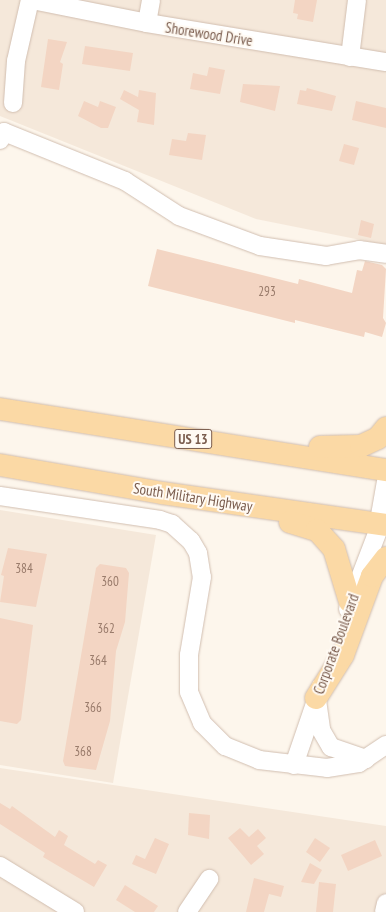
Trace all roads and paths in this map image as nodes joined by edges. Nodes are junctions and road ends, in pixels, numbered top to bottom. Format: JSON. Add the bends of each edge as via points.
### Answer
{"nodes":[{"id":1,"x":31,"y":0,"type":"edge"},
{"id":2,"x":151,"y":0,"type":"edge"},
{"id":3,"x":357,"y":0,"type":"edge"},
{"id":4,"x":147,"y":23,"type":"junction"},
{"id":5,"x":350,"y":57,"type":"junction"},
{"id":6,"x":8,"y":60,"type":"edge"},
{"id":7,"x":386,"y":62,"type":"edge"},
{"id":8,"x":13,"y":103,"type":"dead end"},
{"id":9,"x":2,"y":136,"type":"edge"},
{"id":10,"x":386,"y":254,"type":"edge"},
{"id":11,"x":0,"y":409,"type":"edge"},
{"id":12,"x":386,"y":428,"type":"edge"},
{"id":13,"x":234,"y":445,"type":"junction"},
{"id":14,"x":0,"y":465,"type":"edge"},
{"id":15,"x":386,"y":470,"type":"edge"},
{"id":16,"x":386,"y":483,"type":"edge"},
{"id":17,"x":162,"y":493,"type":"junction"},
{"id":18,"x":0,"y":496,"type":"edge"},
{"id":19,"x":384,"y":519,"type":"edge"},
{"id":20,"x":386,"y":558,"type":"edge"},
{"id":21,"x":350,"y":602,"type":"junction"},
{"id":22,"x":316,"y":698,"type":"junction"},
{"id":23,"x":386,"y":745,"type":"edge"},
{"id":24,"x":366,"y":759,"type":"junction"},
{"id":25,"x":294,"y":765,"type":"junction"},
{"id":26,"x":0,"y":866,"type":"edge"},
{"id":27,"x":209,"y":879,"type":"dead end"},
{"id":28,"x":386,"y":903,"type":"edge"},
{"id":29,"x":75,"y":912,"type":"edge"},
{"id":30,"x":188,"y":912,"type":"edge"},
{"id":31,"x":384,"y":912,"type":"edge"}],
"edges":[{"from":1,"to":4,"type":"street","name":"Shorewood Drive"},
{"from":1,"to":6,"type":"street"},
{"from":2,"to":4,"type":"street"},
{"from":3,"to":5,"type":"street"},
{"from":4,"to":5,"type":"street","name":"Shorewood Drive"},
{"from":5,"to":7,"type":"street","name":"Shorewood Drive"},
{"from":6,"to":8,"type":"street"},
{"from":9,"to":10,"type":"street","via":[[125,181],[179,216],[260,246],[326,256],[359,250]]},
{"from":11,"to":13,"type":"main road","number":"US 13"},
{"from":12,"to":13,"type":"main road","via":[[366,444],[344,449]]},
{"from":13,"to":15,"type":"main road","number":"US 13"},
{"from":14,"to":17,"type":"main road","name":"South Military Highway"},
{"from":16,"to":19,"type":"street","name":"Corporate Boulevard"},
{"from":17,"to":19,"type":"main road","name":"South Military Highway"},
{"from":17,"to":21,"type":"main road","via":[[232,514],[308,525],[317,530],[340,562]]},
{"from":18,"to":25,"type":"street","via":[[160,520],[183,532],[198,553],[202,577],[188,677],[194,708],[212,736],[234,751],[259,760]]},
{"from":19,"to":21,"type":"street","name":"Corporate Boulevard"},
{"from":20,"to":22,"type":"main road","via":[[372,576],[343,655]]},
{"from":21,"to":22,"type":"street","name":"Corporate Boulevard"},
{"from":22,"to":24,"type":"street","via":[[321,730],[331,747]]},
{"from":22,"to":25,"type":"street","name":"Corporate Boulevard"},
{"from":23,"to":24,"type":"street"},
{"from":24,"to":25,"type":"street","via":[[338,768]]},
{"from":26,"to":29,"type":"street"},
{"from":27,"to":30,"type":"street"},
{"from":28,"to":31,"type":"street"}]}
